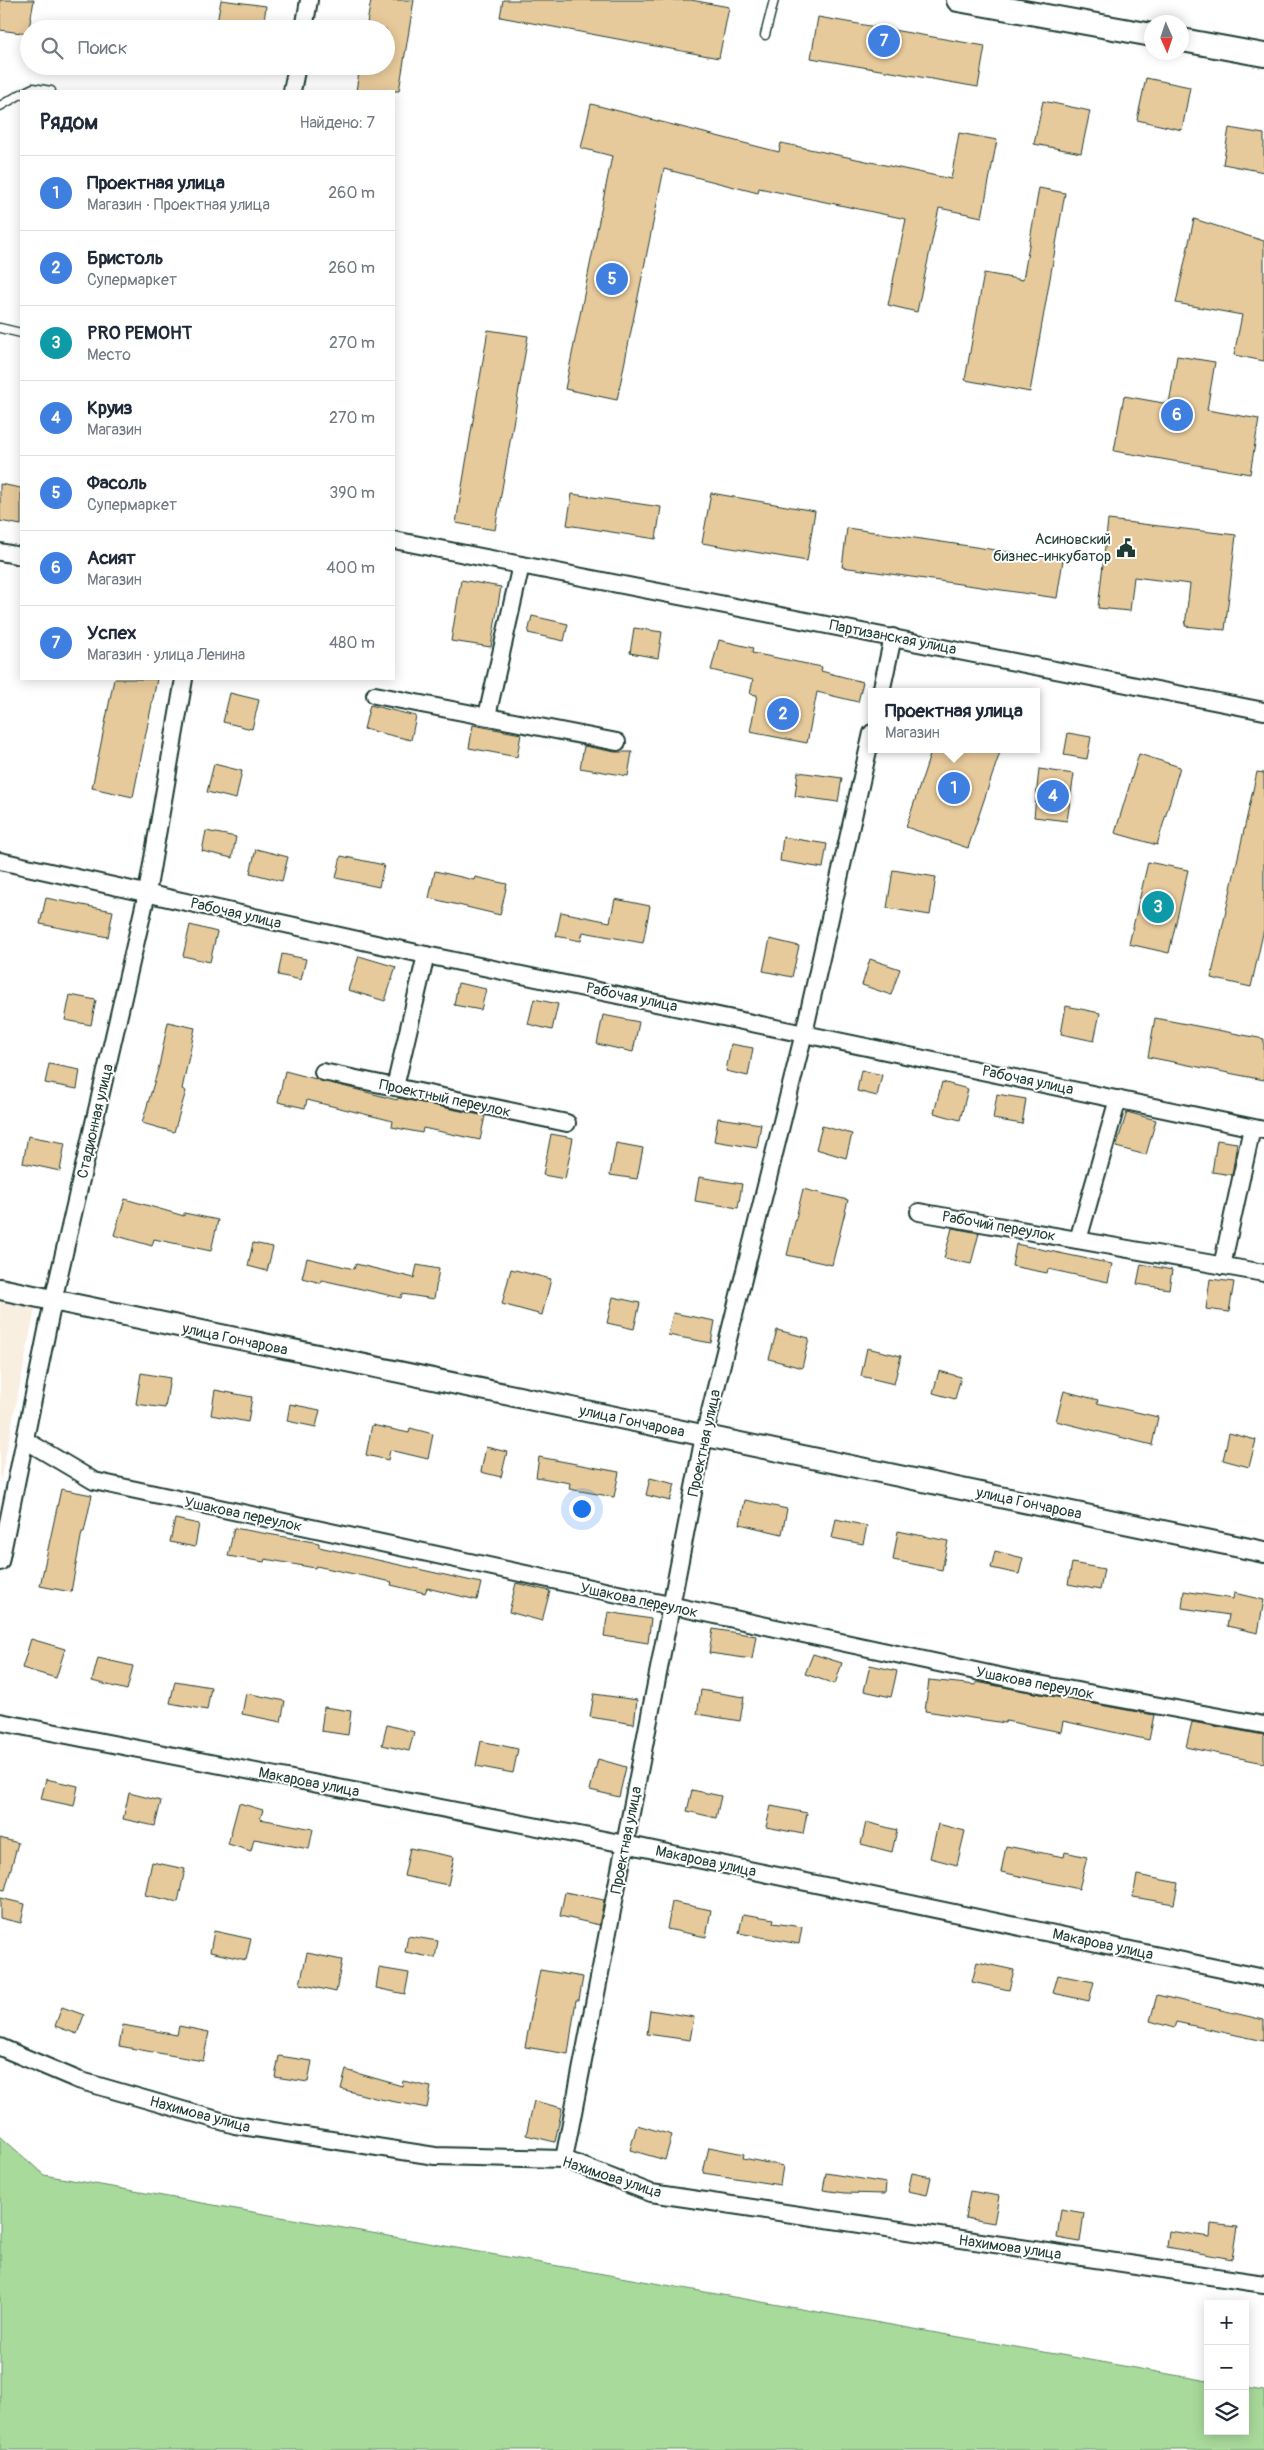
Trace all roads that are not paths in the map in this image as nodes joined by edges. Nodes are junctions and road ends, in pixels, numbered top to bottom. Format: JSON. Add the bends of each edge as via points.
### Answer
{"nodes":[{"id":1,"x":309,"y":0,"type":"edge"},
{"id":2,"x":774,"y":0,"type":"edge"},
{"id":3,"x":958,"y":0,"type":"edge"},
{"id":4,"x":306,"y":20,"type":"edge"},
{"id":5,"x":1144,"y":33,"type":"edge"},
{"id":6,"x":765,"y":35,"type":"dead end"},
{"id":7,"x":1189,"y":41,"type":"edge"},
{"id":8,"x":1264,"y":55,"type":"edge"},
{"id":9,"x":295,"y":75,"type":"edge"},
{"id":10,"x":29,"y":90,"type":"edge"},
{"id":11,"x":46,"y":90,"type":"edge"},
{"id":12,"x":292,"y":90,"type":"edge"},
{"id":13,"x":20,"y":95,"type":"edge"},
{"id":14,"x":0,"y":106,"type":"edge"},
{"id":15,"x":0,"y":328,"type":"edge"},
{"id":16,"x":20,"y":333,"type":"edge"},
{"id":17,"x":395,"y":540,"type":"edge"},
{"id":18,"x":0,"y":552,"type":"edge"},
{"id":19,"x":20,"y":556,"type":"edge"},
{"id":20,"x":521,"y":565,"type":"junction"},
{"id":21,"x":893,"y":637,"type":"junction"},
{"id":22,"x":184,"y":680,"type":"edge"},
{"id":23,"x":882,"y":688,"type":"edge"},
{"id":24,"x":375,"y":695,"type":"dead end"},
{"id":25,"x":1264,"y":711,"type":"edge"},
{"id":26,"x":487,"y":716,"type":"junction"},
{"id":27,"x":617,"y":742,"type":"dead end"},
{"id":28,"x":868,"y":751,"type":"edge"},
{"id":29,"x":0,"y":861,"type":"edge"},
{"id":30,"x":148,"y":893,"type":"junction"},
{"id":31,"x":426,"y":955,"type":"junction"},
{"id":32,"x":804,"y":1033,"type":"junction"},
{"id":33,"x":323,"y":1072,"type":"dead end"},
{"id":34,"x":395,"y":1087,"type":"junction"},
{"id":35,"x":1118,"y":1099,"type":"junction"},
{"id":36,"x":567,"y":1123,"type":"dead end"},
{"id":37,"x":1258,"y":1129,"type":"edge"},
{"id":38,"x":919,"y":1212,"type":"dead end"},
{"id":39,"x":1078,"y":1240,"type":"junction"},
{"id":40,"x":1222,"y":1266,"type":"junction"},
{"id":41,"x":1264,"y":1273,"type":"edge"},
{"id":42,"x":0,"y":1289,"type":"edge"},
{"id":43,"x":53,"y":1301,"type":"junction"},
{"id":44,"x":704,"y":1436,"type":"junction"},
{"id":45,"x":25,"y":1440,"type":"junction"},
{"id":46,"x":1264,"y":1552,"type":"edge"},
{"id":47,"x":0,"y":1562,"type":"edge"},
{"id":48,"x":671,"y":1607,"type":"junction"},
{"id":49,"x":0,"y":1722,"type":"edge"},
{"id":50,"x":1264,"y":1725,"type":"edge"},
{"id":51,"x":625,"y":1844,"type":"junction"},
{"id":52,"x":1264,"y":1978,"type":"edge"},
{"id":53,"x":0,"y":2047,"type":"edge"},
{"id":54,"x":564,"y":2159,"type":"junction"},
{"id":55,"x":1264,"y":2284,"type":"edge"}],
"edges":[{"from":1,"to":4,"type":"street"},
{"from":2,"to":6,"type":"lane"},
{"from":3,"to":5,"type":"main road"},
{"from":7,"to":8,"type":"main road"},
{"from":9,"to":12,"type":"street"},
{"from":10,"to":11,"type":"lane"},
{"from":13,"to":14,"type":"lane"},
{"from":15,"to":16,"type":"lane"},
{"from":17,"to":20,"type":"street","name":"Партизанская улица"},
{"from":18,"to":19,"type":"street"},
{"from":20,"to":21,"type":"street","name":"Партизанская улица"},
{"from":20,"to":26,"type":"street"},
{"from":21,"to":23,"type":"street"},
{"from":21,"to":25,"type":"street","name":"Партизанская улица"},
{"from":22,"to":30,"type":"street","name":"Стадионная улица"},
{"from":24,"to":26,"type":"street"},
{"from":26,"to":27,"type":"street"},
{"from":28,"to":32,"type":"street","name":"Проектная улица"},
{"from":29,"to":30,"type":"street","name":"Рабочая улица"},
{"from":30,"to":31,"type":"street","name":"Рабочая улица"},
{"from":30,"to":43,"type":"street","name":"Стадионная улица"},
{"from":31,"to":32,"type":"street","name":"Рабочая улица"},
{"from":31,"to":34,"type":"street"},
{"from":32,"to":35,"type":"street","name":"Рабочая улица"},
{"from":32,"to":44,"type":"street","name":"Проектная улица"},
{"from":33,"to":34,"type":"street","name":"Проектный переулок"},
{"from":34,"to":36,"type":"street","name":"Проектный переулок"},
{"from":35,"to":37,"type":"street","name":"Рабочая улица"},
{"from":35,"to":39,"type":"street"},
{"from":37,"to":40,"type":"street"},
{"from":38,"to":39,"type":"street","name":"Рабочий переулок"},
{"from":39,"to":40,"type":"street","name":"Рабочий переулок"},
{"from":40,"to":41,"type":"street","name":"Рабочий переулок"},
{"from":42,"to":43,"type":"street","name":"улица Гончарова"},
{"from":43,"to":44,"type":"street","name":"улица Гончарова"},
{"from":43,"to":45,"type":"street","name":"Стадионная улица"},
{"from":44,"to":46,"type":"street","name":"улица Гончарова"},
{"from":44,"to":48,"type":"street","name":"Проектная улица"},
{"from":45,"to":47,"type":"street","name":"Стадионная улица"},
{"from":45,"to":48,"type":"street","name":"Ушакова переулок","via":[[94,1482]]},
{"from":48,"to":50,"type":"street","name":"Ушакова переулок","via":[[1017,1680]]},
{"from":48,"to":51,"type":"street","name":"Проектная улица"},
{"from":49,"to":51,"type":"street","name":"Макарова улица"},
{"from":51,"to":52,"type":"street","name":"Макарова улица"},
{"from":51,"to":54,"type":"street","name":"Проектная улица"},
{"from":53,"to":54,"type":"street","name":"Нахимова улица","via":[[78,2080],[235,2125],[435,2156]]},
{"from":54,"to":55,"type":"street","name":"Нахимова улица","via":[[651,2193]]}]}
